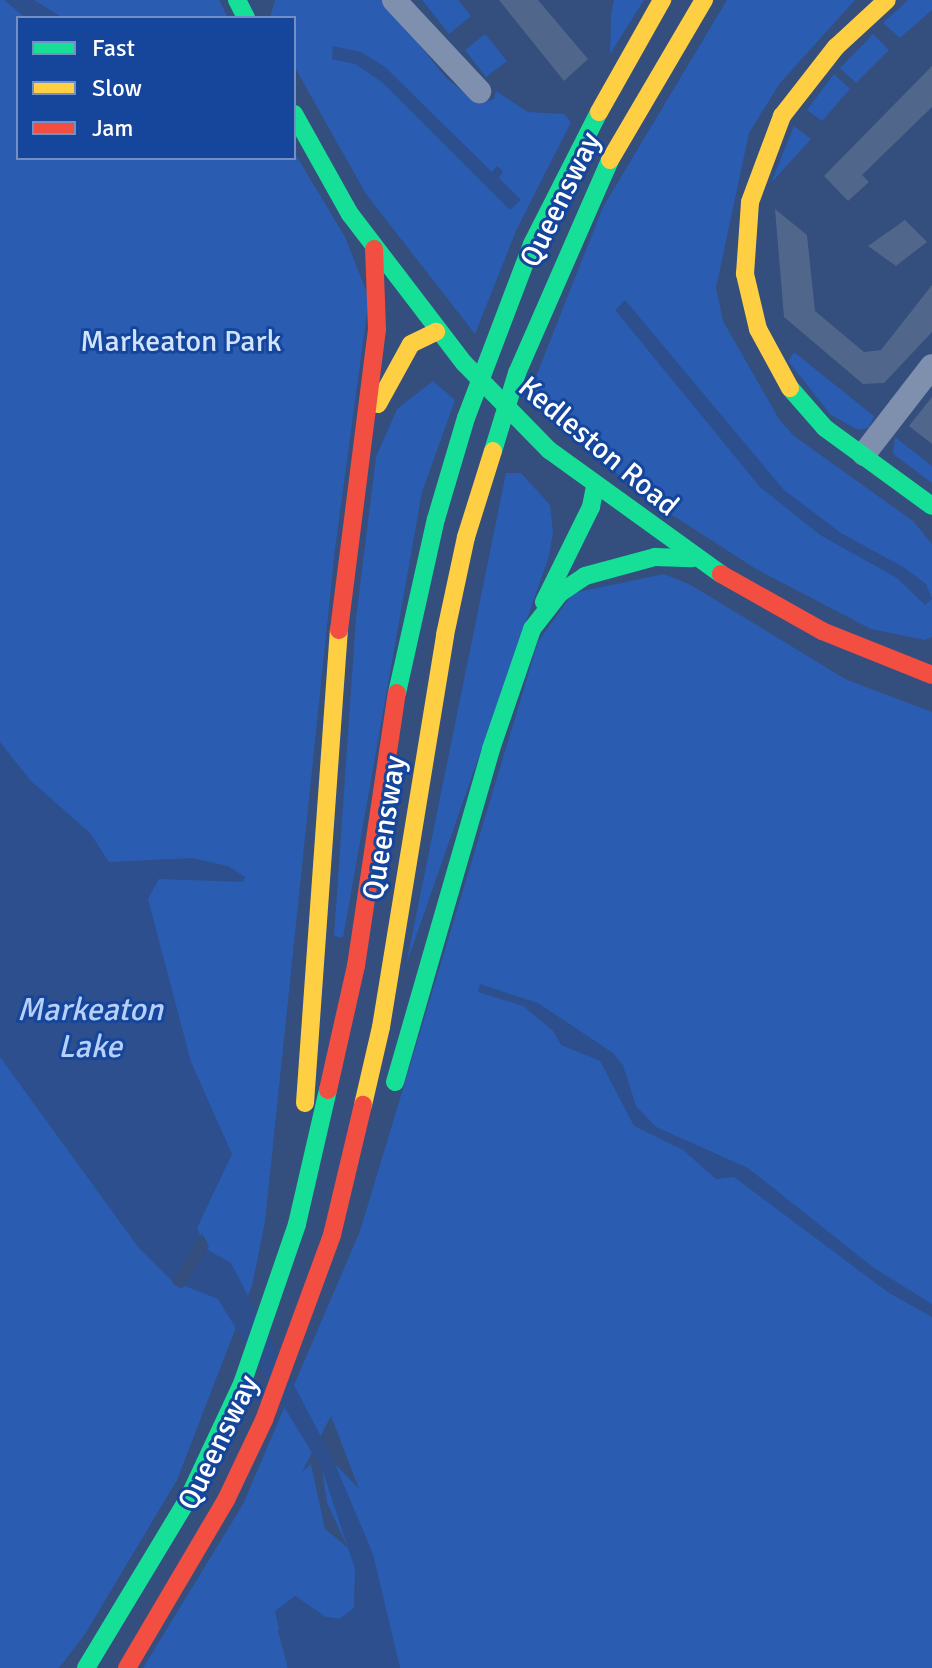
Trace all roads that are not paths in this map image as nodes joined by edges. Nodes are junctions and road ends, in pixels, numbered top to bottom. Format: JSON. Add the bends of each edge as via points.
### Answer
{"nodes":[{"id":1,"x":394,"y":0,"type":"edge"},
{"id":2,"x":662,"y":0,"type":"edge"},
{"id":3,"x":704,"y":0,"type":"edge"},
{"id":4,"x":887,"y":0,"type":"edge"},
{"id":5,"x":479,"y":91,"type":"dead end"},
{"id":6,"x":296,"y":117,"type":"edge"},
{"id":7,"x":374,"y":249,"type":"junction"},
{"id":8,"x":436,"y":332,"type":"junction"},
{"id":9,"x":932,"y":366,"type":"edge"},
{"id":10,"x":363,"y":438,"type":"junction"},
{"id":11,"x":864,"y":454,"type":"junction"},
{"id":12,"x":595,"y":487,"type":"junction"},
{"id":13,"x":932,"y":506,"type":"edge"},
{"id":14,"x":692,"y":558,"type":"junction"},
{"id":15,"x":532,"y":629,"type":"junction"},
{"id":16,"x":932,"y":675,"type":"edge"},
{"id":17,"x":388,"y":1106,"type":"dead end"},
{"id":18,"x":377,"y":1134,"type":"dead end"},
{"id":19,"x":297,"y":1224,"type":"junction"},
{"id":20,"x":332,"y":1235,"type":"junction"},
{"id":21,"x":86,"y":1668,"type":"edge"},
{"id":22,"x":127,"y":1668,"type":"edge"}],
"edges":[{"from":1,"to":5,"type":"street"},
{"from":2,"to":19,"type":"main road","name":"Queensway","via":[[556,189],[466,418],[400,674],[356,966]]},
{"from":3,"to":20,"type":"main road","name":"Queensway","via":[[601,175],[537,317],[489,458],[445,635],[381,1027]]},
{"from":4,"to":11,"type":"main road","via":[[836,47],[782,116],[757,177],[743,255],[769,357],[825,428]]},
{"from":6,"to":7,"type":"main road","name":"Kedleston Road"},
{"from":7,"to":8,"type":"main road","name":"Kedleston Road"},
{"from":7,"to":10,"type":"main road","via":[[377,329]]},
{"from":8,"to":10,"type":"main road","via":[[411,344],[399,361]]},
{"from":8,"to":12,"type":"main road","name":"Kedleston Road","via":[[540,442]]},
{"from":9,"to":11,"type":"street"},
{"from":10,"to":19,"type":"main road","via":[[341,609]]},
{"from":11,"to":13,"type":"main road"},
{"from":12,"to":14,"type":"main road","name":"Kedleston Road"},
{"from":12,"to":15,"type":"main road","via":[[591,507]]},
{"from":14,"to":15,"type":"main road","via":[[655,557],[585,576],[560,593]]},
{"from":14,"to":16,"type":"main road","name":"Kedleston Road","via":[[822,631]]},
{"from":15,"to":17,"type":"main road","via":[[491,749]]},
{"from":18,"to":20,"type":"main road"},
{"from":19,"to":21,"type":"main road","name":"Queensway","via":[[242,1384],[189,1497]]},
{"from":20,"to":22,"type":"main road","name":"Queensway","via":[[264,1420],[226,1500]]}]}
